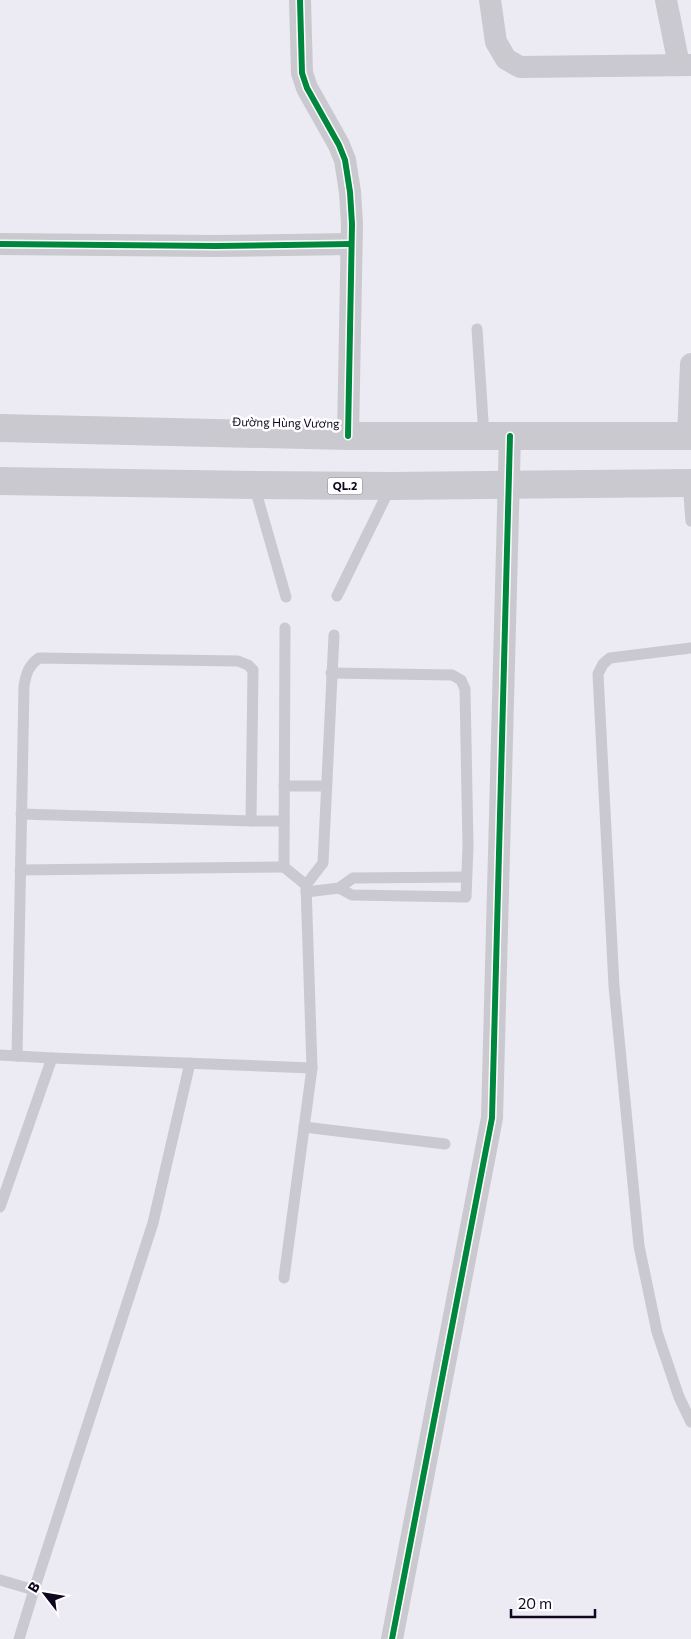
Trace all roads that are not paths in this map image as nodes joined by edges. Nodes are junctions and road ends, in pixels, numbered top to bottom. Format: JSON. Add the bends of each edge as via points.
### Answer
{"nodes":[{"id":1,"x":300,"y":0,"type":"edge"},
{"id":2,"x":490,"y":0,"type":"edge"},
{"id":3,"x":666,"y":0,"type":"edge"},
{"id":4,"x":685,"y":65,"type":"edge"},
{"id":5,"x":0,"y":244,"type":"edge"},
{"id":6,"x":351,"y":244,"type":"junction"},
{"id":7,"x":478,"y":329,"type":"dead end"},
{"id":8,"x":691,"y":364,"type":"edge"},
{"id":9,"x":0,"y":428,"type":"edge"},
{"id":10,"x":348,"y":436,"type":"junction"},
{"id":11,"x":484,"y":436,"type":"junction"},
{"id":12,"x":510,"y":436,"type":"junction"},
{"id":13,"x":690,"y":436,"type":"edge"},
{"id":14,"x":0,"y":481,"type":"edge"},
{"id":15,"x":690,"y":482,"type":"edge"},
{"id":16,"x":509,"y":484,"type":"junction"},
{"id":17,"x":254,"y":485,"type":"junction"},
{"id":18,"x":391,"y":486,"type":"junction"},
{"id":19,"x":691,"y":521,"type":"edge"},
{"id":20,"x":336,"y":596,"type":"dead end"},
{"id":21,"x":286,"y":597,"type":"dead end"},
{"id":22,"x":285,"y":628,"type":"dead end"},
{"id":23,"x":334,"y":635,"type":"dead end"},
{"id":24,"x":691,"y":648,"type":"edge"},
{"id":25,"x":331,"y":674,"type":"junction"},
{"id":26,"x":284,"y":786,"type":"junction"},
{"id":27,"x":326,"y":786,"type":"junction"},
{"id":28,"x":21,"y":814,"type":"junction"},
{"id":29,"x":251,"y":821,"type":"junction"},
{"id":30,"x":284,"y":821,"type":"junction"},
{"id":31,"x":284,"y":867,"type":"junction"},
{"id":32,"x":20,"y":870,"type":"junction"},
{"id":33,"x":466,"y":877,"type":"junction"},
{"id":34,"x":340,"y":888,"type":"junction"},
{"id":35,"x":306,"y":889,"type":"junction"},
{"id":36,"x":0,"y":1054,"type":"edge"},
{"id":37,"x":17,"y":1056,"type":"junction"},
{"id":38,"x":52,"y":1058,"type":"junction"},
{"id":39,"x":190,"y":1063,"type":"junction"},
{"id":40,"x":312,"y":1068,"type":"junction"},
{"id":41,"x":304,"y":1127,"type":"junction"},
{"id":42,"x":445,"y":1144,"type":"dead end"},
{"id":43,"x":0,"y":1204,"type":"edge"},
{"id":44,"x":284,"y":1278,"type":"dead end"},
{"id":45,"x":691,"y":1422,"type":"edge"},
{"id":46,"x":0,"y":1580,"type":"edge"},
{"id":47,"x":34,"y":1590,"type":"junction"},
{"id":48,"x":19,"y":1639,"type":"edge"},
{"id":49,"x":392,"y":1639,"type":"edge"}],
"edges":[{"from":1,"to":6,"type":"street","via":[[302,73],[345,160],[350,192]]},
{"from":2,"to":4,"type":"street","via":[[496,42],[506,59],[520,67]]},
{"from":3,"to":4,"type":"street"},
{"from":5,"to":6,"type":"street"},
{"from":6,"to":10,"type":"street"},
{"from":7,"to":11,"type":"lane"},
{"from":8,"to":13,"type":"street"},
{"from":9,"to":10,"type":"highway","name":"Đường Hùng Vương"},
{"from":10,"to":11,"type":"highway","name":"Đường Hùng Vương"},
{"from":11,"to":12,"type":"highway","name":"Đường Hùng Vương"},
{"from":12,"to":13,"type":"highway","name":"Đường Hùng Vương"},
{"from":12,"to":16,"type":"street"},
{"from":14,"to":17,"type":"highway","number":"QL.2"},
{"from":15,"to":16,"type":"highway","number":"QL.2"},
{"from":15,"to":19,"type":"lane"},
{"from":16,"to":18,"type":"highway","number":"QL.2"},
{"from":16,"to":49,"type":"street","via":[[492,1118]]},
{"from":17,"to":18,"type":"highway","number":"QL.2"},
{"from":17,"to":21,"type":"lane"},
{"from":18,"to":20,"type":"lane"},
{"from":22,"to":26,"type":"lane"},
{"from":23,"to":25,"type":"lane"},
{"from":24,"to":45,"type":"lane","via":[[610,658],[598,674],[614,986],[639,1246],[658,1332],[679,1397]]},
{"from":25,"to":27,"type":"lane"},
{"from":25,"to":33,"type":"lane","via":[[452,675],[461,680],[465,689]]},
{"from":26,"to":27,"type":"lane"},
{"from":26,"to":30,"type":"lane"},
{"from":27,"to":35,"type":"lane","via":[[322,863]]},
{"from":28,"to":29,"type":"lane"},
{"from":28,"to":29,"type":"lane","via":[[24,686],[26,672],[39,658],[238,662],[253,670]]},
{"from":28,"to":32,"type":"lane"},
{"from":29,"to":30,"type":"lane"},
{"from":30,"to":31,"type":"lane"},
{"from":31,"to":32,"type":"lane"},
{"from":31,"to":35,"type":"lane"},
{"from":32,"to":37,"type":"lane"},
{"from":33,"to":34,"type":"lane","via":[[353,878]]},
{"from":33,"to":34,"type":"lane","via":[[466,897],[352,895]]},
{"from":34,"to":35,"type":"lane"},
{"from":35,"to":40,"type":"lane"},
{"from":36,"to":37,"type":"lane"},
{"from":37,"to":38,"type":"lane"},
{"from":38,"to":39,"type":"lane"},
{"from":38,"to":43,"type":"lane"},
{"from":39,"to":40,"type":"lane"},
{"from":39,"to":47,"type":"lane","via":[[153,1224]]},
{"from":40,"to":41,"type":"lane"},
{"from":41,"to":42,"type":"lane"},
{"from":41,"to":44,"type":"lane"},
{"from":46,"to":47,"type":"lane"},
{"from":47,"to":48,"type":"lane"}]}
